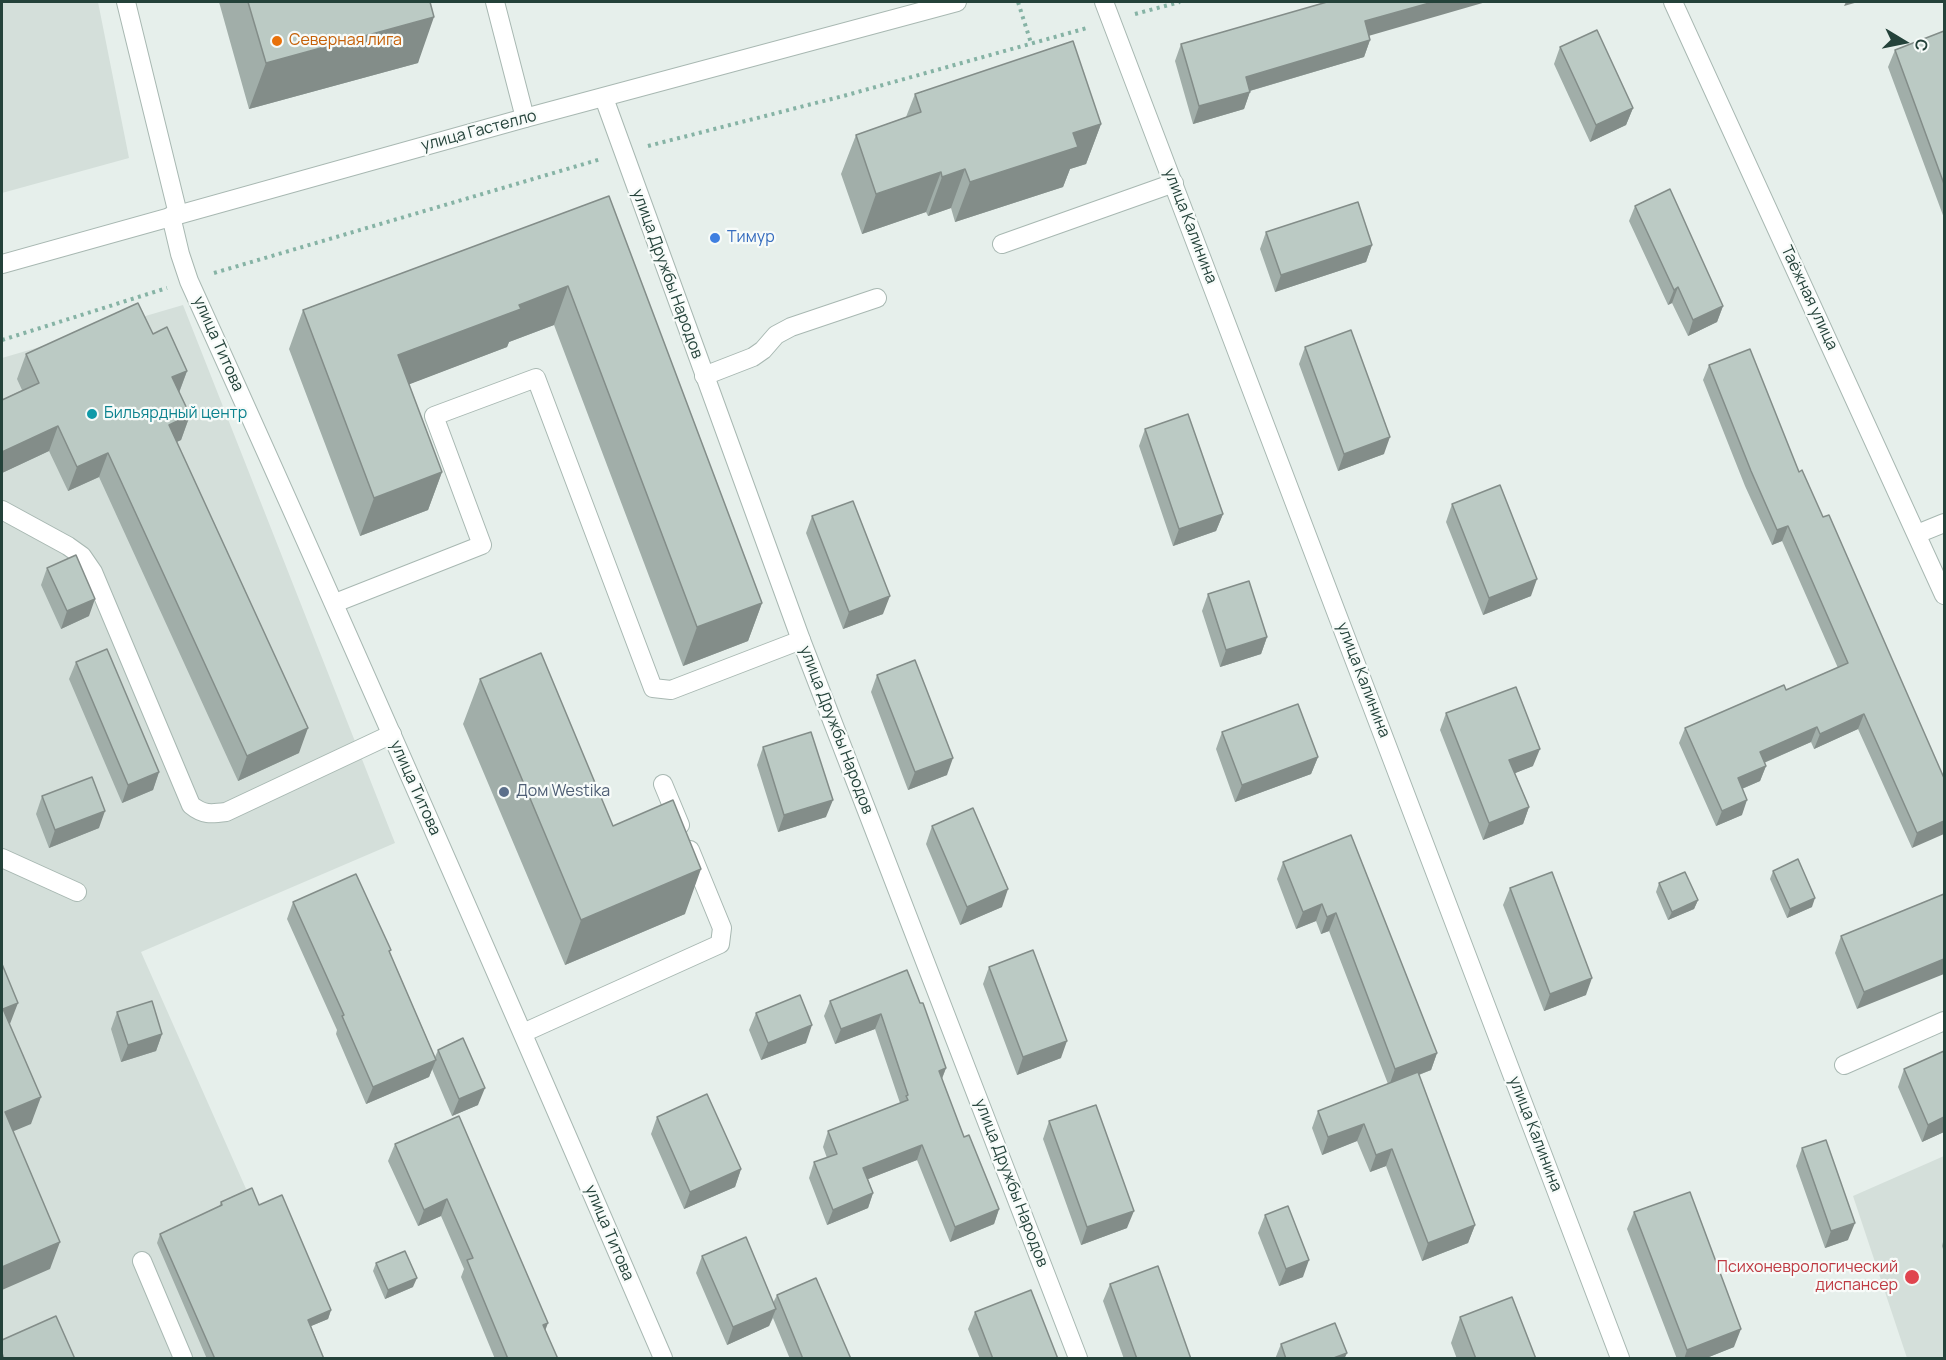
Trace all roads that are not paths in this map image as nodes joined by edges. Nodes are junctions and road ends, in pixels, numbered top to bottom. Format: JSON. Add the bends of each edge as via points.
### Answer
{"nodes":[{"id":1,"x":126,"y":2,"type":"edge"},
{"id":2,"x":495,"y":2,"type":"edge"},
{"id":3,"x":957,"y":2,"type":"edge"},
{"id":4,"x":1104,"y":2,"type":"edge"},
{"id":5,"x":1672,"y":2,"type":"edge"},
{"id":6,"x":604,"y":98,"type":"junction"},
{"id":7,"x":525,"y":118,"type":"junction"},
{"id":8,"x":1174,"y":183,"type":"junction"},
{"id":9,"x":174,"y":215,"type":"junction"},
{"id":10,"x":1002,"y":244,"type":"dead end"},
{"id":11,"x":2,"y":264,"type":"edge"},
{"id":12,"x":877,"y":298,"type":"dead end"},
{"id":13,"x":704,"y":376,"type":"junction"},
{"id":14,"x":2,"y":510,"type":"edge"},
{"id":15,"x":1944,"y":523,"type":"edge"},
{"id":16,"x":1917,"y":534,"type":"junction"},
{"id":17,"x":1944,"y":595,"type":"edge"},
{"id":18,"x":335,"y":603,"type":"junction"},
{"id":19,"x":801,"y":640,"type":"junction"},
{"id":20,"x":392,"y":734,"type":"junction"},
{"id":21,"x":663,"y":784,"type":"dead end"},
{"id":22,"x":2,"y":858,"type":"edge"},
{"id":23,"x":77,"y":892,"type":"dead end"},
{"id":24,"x":1944,"y":1021,"type":"edge"},
{"id":25,"x":523,"y":1032,"type":"junction"},
{"id":26,"x":1844,"y":1065,"type":"dead end"},
{"id":27,"x":142,"y":1261,"type":"dead end"},
{"id":28,"x":183,"y":1359,"type":"edge"},
{"id":29,"x":663,"y":1359,"type":"edge"},
{"id":30,"x":1078,"y":1359,"type":"edge"},
{"id":31,"x":1620,"y":1359,"type":"edge"}],
"edges":[{"from":1,"to":9,"type":"street","name":"улица Титова"},
{"from":2,"to":7,"type":"street"},
{"from":3,"to":6,"type":"street","name":"улица Гастелло"},
{"from":4,"to":8,"type":"street","name":"улица Калинина"},
{"from":5,"to":16,"type":"street","name":"Таёжная улица"},
{"from":6,"to":7,"type":"street","name":"улица Гастелло"},
{"from":6,"to":13,"type":"street","name":"улица Дружбы Народов"},
{"from":7,"to":9,"type":"street","name":"улица Гастелло"},
{"from":8,"to":10,"type":"street"},
{"from":8,"to":31,"type":"street","name":"улица Калинина"},
{"from":9,"to":11,"type":"street","name":"улица Гастелло"},
{"from":9,"to":18,"type":"street","name":"улица Титова","via":[[189,281]]},
{"from":12,"to":13,"type":"street","via":[[791,327],[753,357]]},
{"from":13,"to":19,"type":"street","name":"улица Дружбы Народов"},
{"from":14,"to":20,"type":"street","via":[[68,546],[82,556],[93,572],[191,805],[200,813],[226,812]]},
{"from":15,"to":16,"type":"street"},
{"from":16,"to":17,"type":"street","name":"Таёжная улица"},
{"from":18,"to":19,"type":"street","via":[[482,545],[434,417],[536,378],[653,688],[671,690]]},
{"from":18,"to":20,"type":"street","name":"улица Титова"},
{"from":19,"to":30,"type":"street","name":"улица Дружбы Народов"},
{"from":20,"to":25,"type":"street","name":"улица Титова"},
{"from":21,"to":25,"type":"street","via":[[722,928],[720,944]]},
{"from":22,"to":23,"type":"street"},
{"from":24,"to":26,"type":"street"},
{"from":25,"to":29,"type":"street","name":"улица Титова"},
{"from":27,"to":28,"type":"street"}]}
